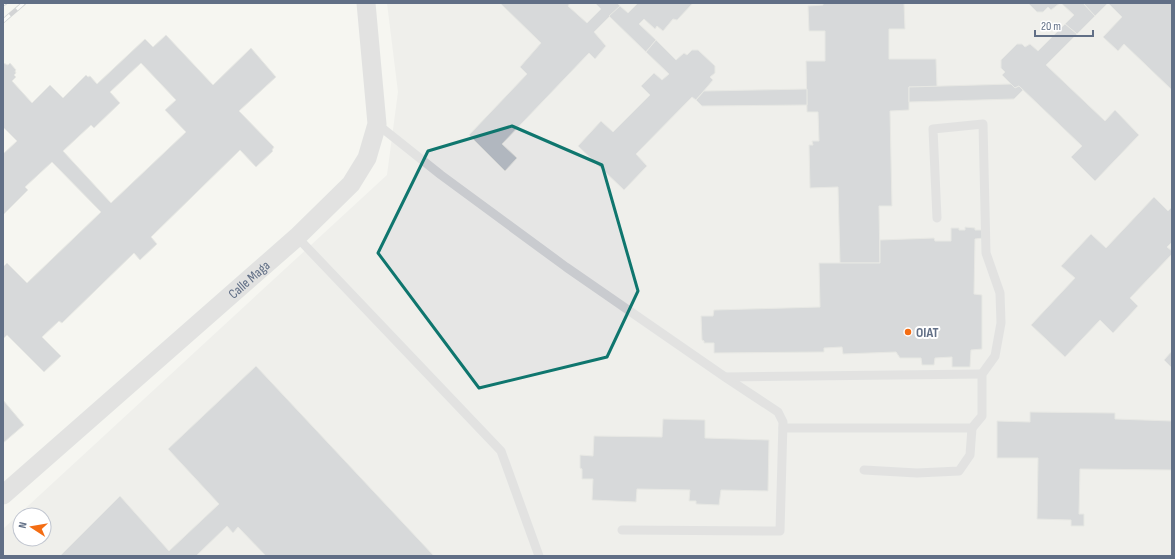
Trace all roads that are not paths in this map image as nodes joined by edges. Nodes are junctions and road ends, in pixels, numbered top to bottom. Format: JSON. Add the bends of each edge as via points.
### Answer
{"nodes":[{"id":1,"x":366,"y":3,"type":"edge"},
{"id":2,"x":377,"y":124,"type":"junction"},
{"id":3,"x":937,"y":218,"type":"dead end"},
{"id":4,"x":297,"y":237,"type":"junction"},
{"id":5,"x":982,"y":374,"type":"junction"},
{"id":6,"x":725,"y":377,"type":"junction"},
{"id":7,"x":782,"y":428,"type":"junction"},
{"id":8,"x":972,"y":428,"type":"junction"},
{"id":9,"x":864,"y":470,"type":"dead end"},
{"id":10,"x":3,"y":495,"type":"edge"},
{"id":11,"x":622,"y":530,"type":"dead end"},
{"id":12,"x":539,"y":556,"type":"edge"}],
"edges":[{"from":1,"to":2,"type":"street","name":"Calle Maga"},
{"from":2,"to":4,"type":"street","name":"Calle Maga","via":[[367,158],[351,184]]},
{"from":2,"to":6,"type":"lane","via":[[441,175],[566,267]]},
{"from":3,"to":5,"type":"lane","via":[[933,129],[983,124],[986,253],[1000,293],[1001,323],[995,356]]},
{"from":4,"to":10,"type":"street","name":"Calle Maga"},
{"from":4,"to":12,"type":"lane","via":[[501,451]]},
{"from":5,"to":6,"type":"lane"},
{"from":5,"to":8,"type":"lane","via":[[982,416]]},
{"from":6,"to":7,"type":"lane","via":[[778,412],[783,422]]},
{"from":7,"to":8,"type":"lane"},
{"from":7,"to":11,"type":"lane","via":[[780,531]]},
{"from":8,"to":9,"type":"lane","via":[[970,454],[959,471],[917,473]]}]}
